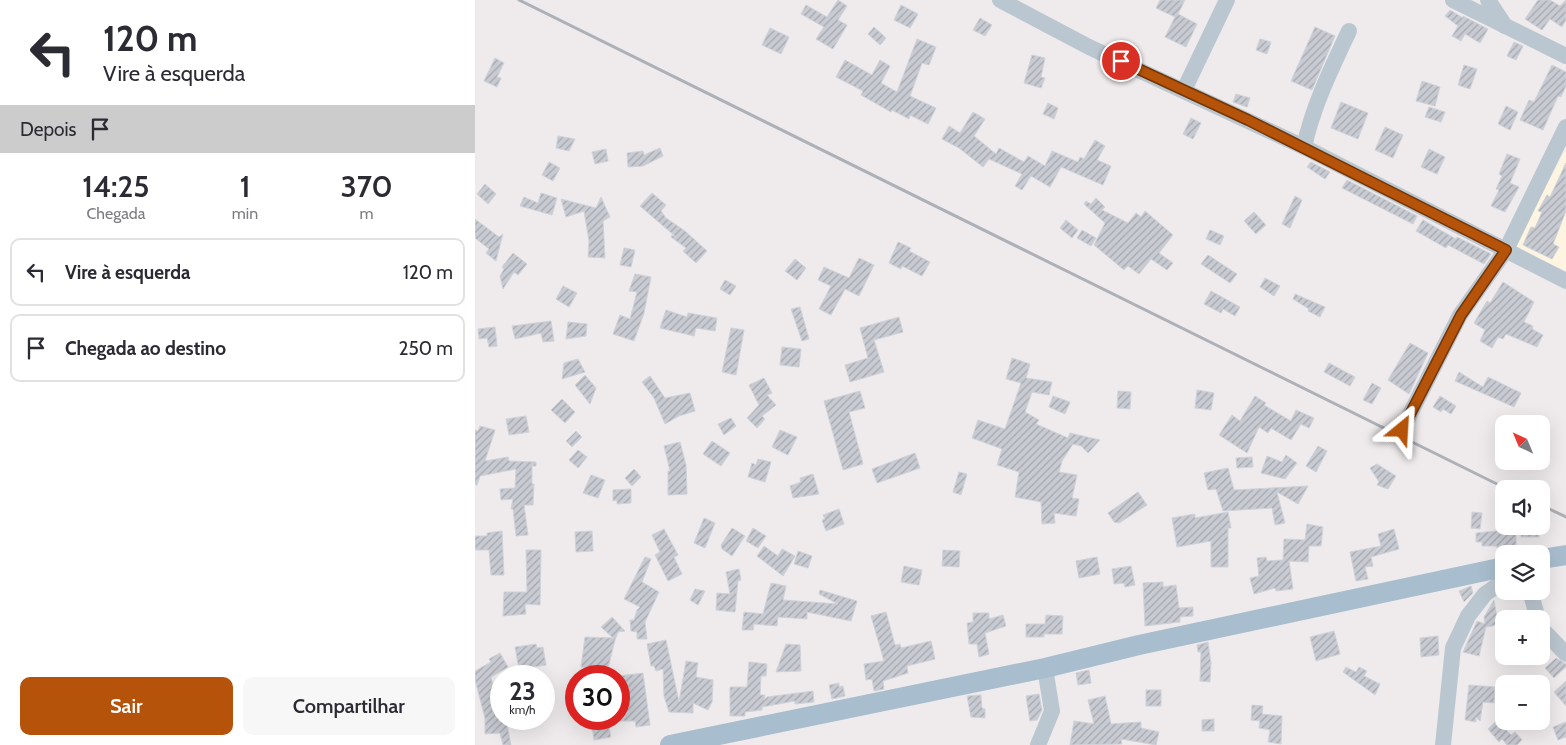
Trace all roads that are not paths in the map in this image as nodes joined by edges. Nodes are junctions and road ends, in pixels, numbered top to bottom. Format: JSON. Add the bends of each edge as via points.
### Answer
{"nodes":[{"id":1,"x":999,"y":0,"type":"edge"},
{"id":2,"x":1227,"y":0,"type":"edge"},
{"id":3,"x":1453,"y":0,"type":"edge"},
{"id":4,"x":1488,"y":0,"type":"edge"},
{"id":5,"x":1505,"y":26,"type":"junction"},
{"id":6,"x":1349,"y":31,"type":"dead end"},
{"id":7,"x":1566,"y":56,"type":"edge"},
{"id":8,"x":1184,"y":90,"type":"junction"},
{"id":9,"x":1566,"y":127,"type":"edge"},
{"id":10,"x":1304,"y":147,"type":"junction"},
{"id":11,"x":1506,"y":250,"type":"junction"},
{"id":12,"x":1566,"y":281,"type":"edge"},
{"id":13,"x":1402,"y":430,"type":"dead end"},
{"id":14,"x":1566,"y":555,"type":"edge"},
{"id":15,"x":1550,"y":558,"type":"edge"},
{"id":16,"x":1495,"y":569,"type":"edge"},
{"id":17,"x":1495,"y":587,"type":"edge"},
{"id":18,"x":1550,"y":637,"type":"edge"},
{"id":19,"x":1566,"y":654,"type":"edge"},
{"id":20,"x":1045,"y":668,"type":"junction"},
{"id":21,"x":722,"y":739,"type":"edge"},
{"id":22,"x":670,"y":745,"type":"edge"},
{"id":23,"x":1039,"y":745,"type":"edge"},
{"id":24,"x":1443,"y":745,"type":"edge"}],
"edges":[{"from":1,"to":8,"type":"street","via":[[1089,47]]},
{"from":2,"to":8,"type":"street"},
{"from":3,"to":5,"type":"street"},
{"from":4,"to":5,"type":"street"},
{"from":5,"to":7,"type":"street"},
{"from":6,"to":10,"type":"street","via":[[1309,122]]},
{"from":8,"to":10,"type":"street"},
{"from":9,"to":11,"type":"street"},
{"from":10,"to":11,"type":"street"},
{"from":11,"to":12,"type":"street"},
{"from":11,"to":13,"type":"street","via":[[1461,315]]},
{"from":14,"to":15,"type":"main road"},
{"from":16,"to":20,"type":"main road"},
{"from":17,"to":24,"type":"street","via":[[1467,616],[1453,648]]},
{"from":18,"to":19,"type":"street"},
{"from":20,"to":21,"type":"main road"},
{"from":20,"to":23,"type":"street","via":[[1052,711]]},
{"from":21,"to":22,"type":"main road"}]}
